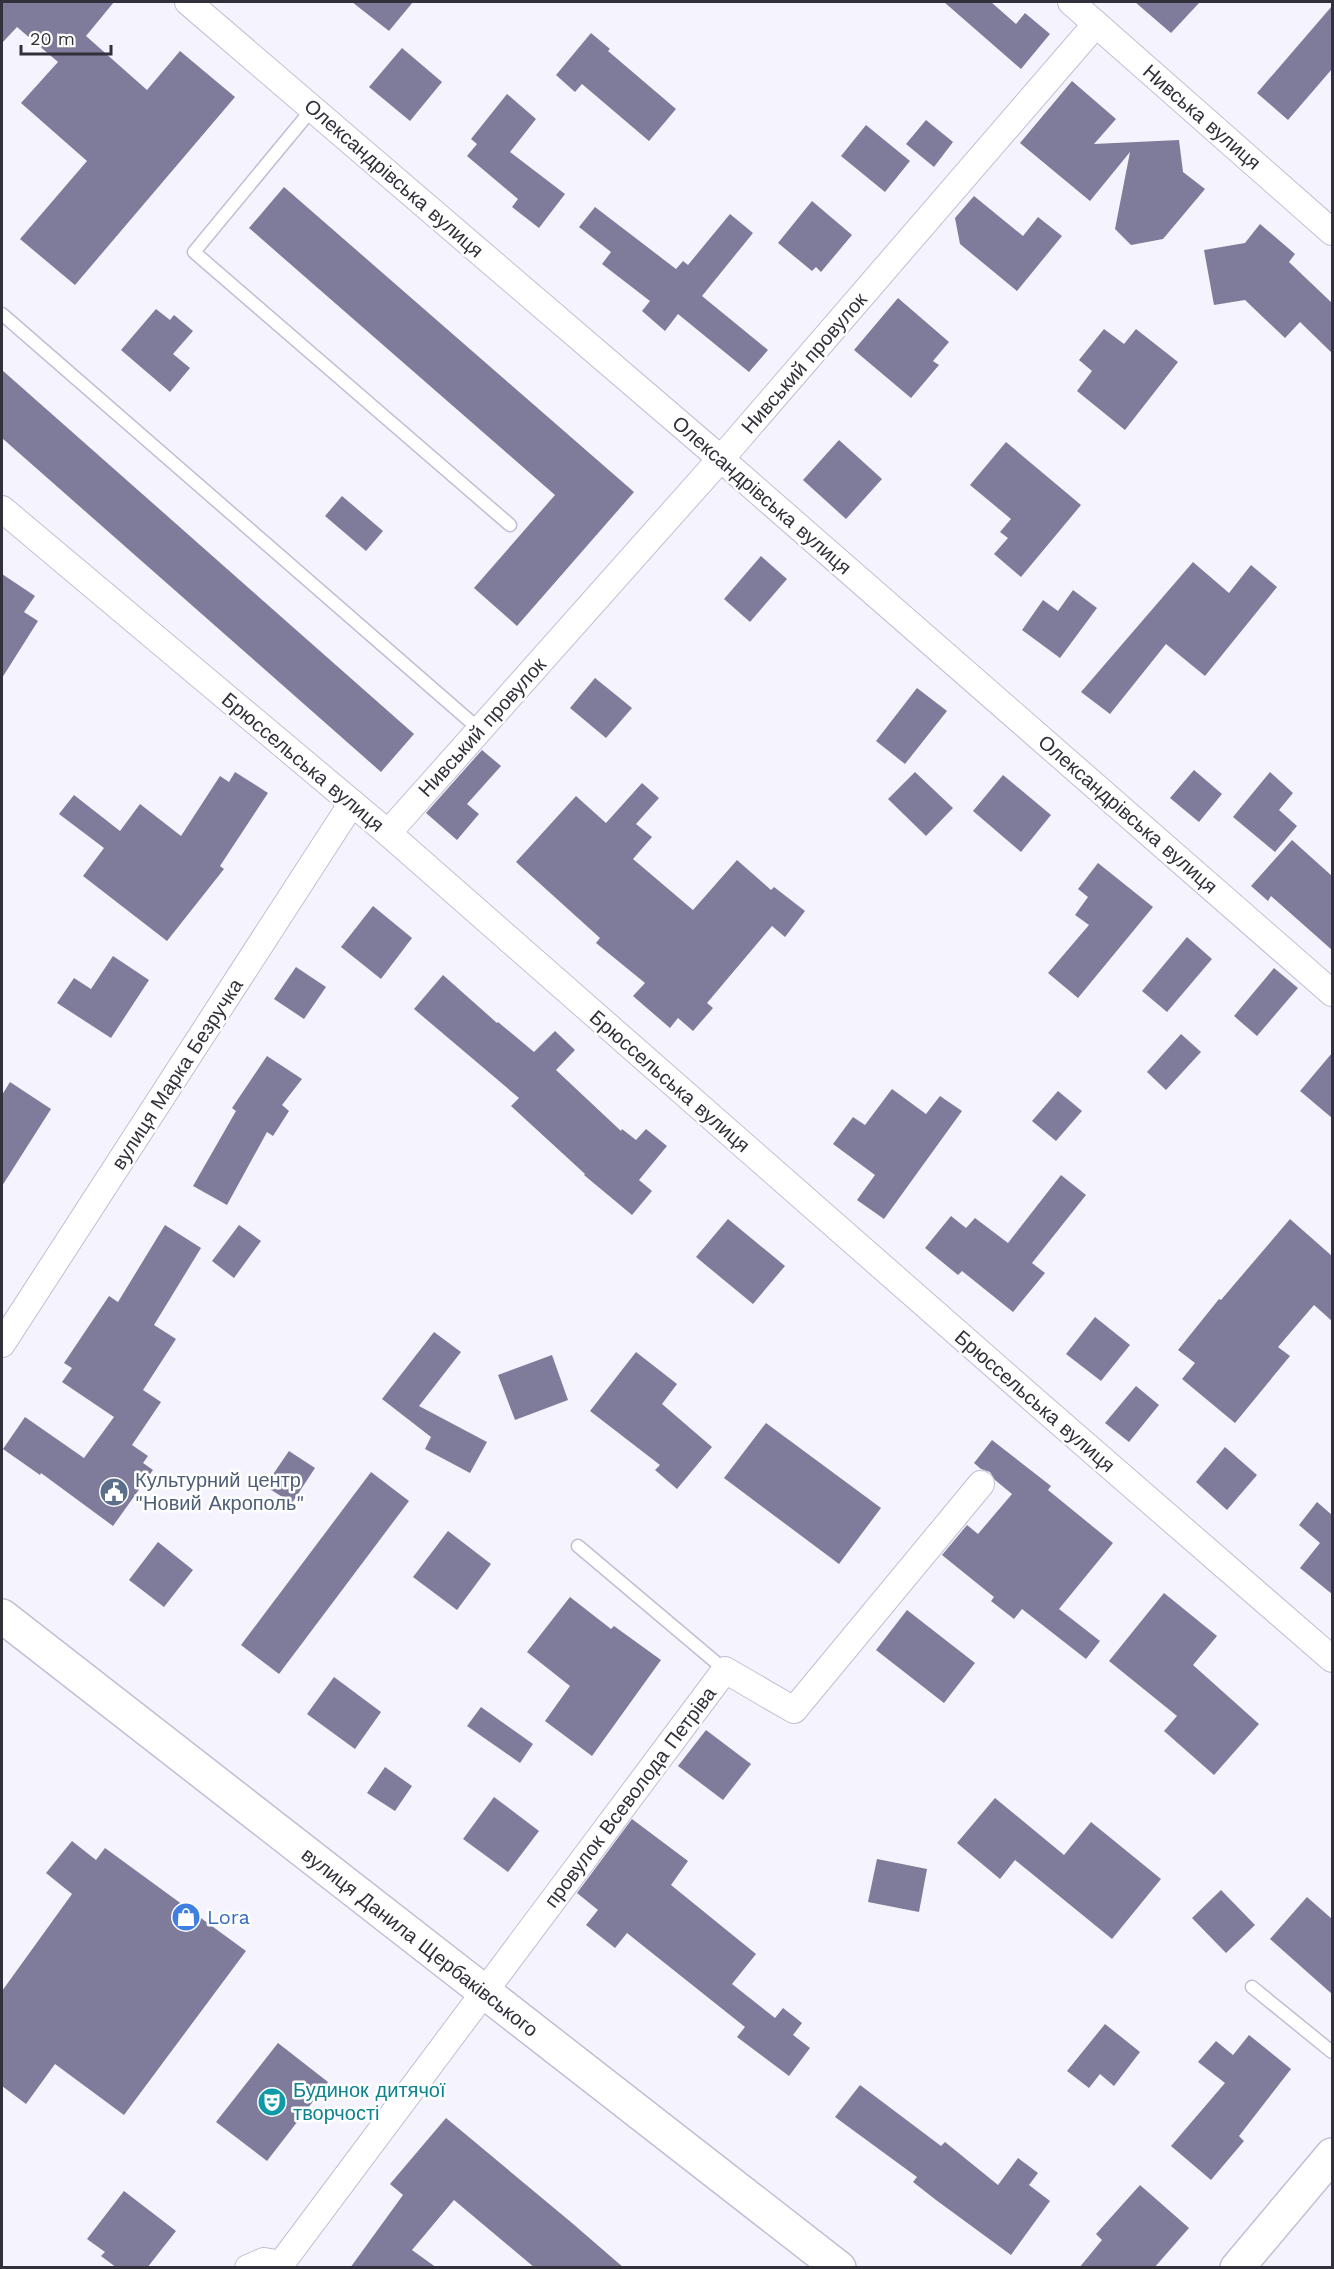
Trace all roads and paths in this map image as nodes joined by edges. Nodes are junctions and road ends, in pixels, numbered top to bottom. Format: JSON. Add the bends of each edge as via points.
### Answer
{"nodes":[{"id":1,"x":188,"y":2,"type":"edge"},
{"id":2,"x":1071,"y":2,"type":"edge"},
{"id":3,"x":1096,"y":24,"type":"junction"},
{"id":4,"x":313,"y":108,"type":"junction"},
{"id":5,"x":1332,"y":232,"type":"edge"},
{"id":6,"x":2,"y":314,"type":"edge"},
{"id":7,"x":721,"y":459,"type":"junction"},
{"id":8,"x":2,"y":509,"type":"edge"},
{"id":9,"x":510,"y":525,"type":"dead end"},
{"id":10,"x":479,"y":729,"type":"junction"},
{"id":11,"x":352,"y":803,"type":"junction"},
{"id":12,"x":388,"y":833,"type":"junction"},
{"id":13,"x":1332,"y":993,"type":"edge"},
{"id":14,"x":2,"y":1344,"type":"edge"},
{"id":15,"x":981,"y":1484,"type":"dead end"},
{"id":16,"x":578,"y":1546,"type":"dead end"},
{"id":17,"x":2,"y":1616,"type":"edge"},
{"id":18,"x":1332,"y":1659,"type":"edge"},
{"id":19,"x":725,"y":1670,"type":"junction"},
{"id":20,"x":1252,"y":1988,"type":"dead end"},
{"id":21,"x":484,"y":1992,"type":"junction"},
{"id":22,"x":1332,"y":2052,"type":"edge"},
{"id":23,"x":1332,"y":2155,"type":"edge"},
{"id":24,"x":281,"y":2266,"type":"edge"},
{"id":25,"x":248,"y":2268,"type":"edge"},
{"id":26,"x":839,"y":2268,"type":"edge"},
{"id":27,"x":1237,"y":2268,"type":"edge"}],
"edges":[{"from":1,"to":4,"type":"street","name":"Олександрівська вулиця"},
{"from":2,"to":3,"type":"street","name":"Нивська вулиця"},
{"from":3,"to":5,"type":"street","name":"Нивська вулиця"},
{"from":3,"to":7,"type":"street","name":"Нивський провулок"},
{"from":4,"to":7,"type":"street","name":"Олександрівська вулиця"},
{"from":4,"to":9,"type":"lane","via":[[194,252]]},
{"from":6,"to":10,"type":"lane"},
{"from":7,"to":10,"type":"street","name":"Нивський провулок"},
{"from":7,"to":13,"type":"street","name":"Олександрівська вулиця"},
{"from":8,"to":11,"type":"street","name":"Брюссельська вулиця"},
{"from":10,"to":12,"type":"street","name":"Нивський провулок"},
{"from":11,"to":12,"type":"street","name":"Брюссельська вулиця"},
{"from":11,"to":14,"type":"street","name":"вулиця Марка Безручка"},
{"from":12,"to":18,"type":"street","name":"Брюссельська вулиця"},
{"from":15,"to":19,"type":"street","name":"провулок Всеволода Петріва","via":[[794,1710]]},
{"from":16,"to":19,"type":"lane"},
{"from":17,"to":21,"type":"main road","name":"вулиця Данила Щербаківського"},
{"from":19,"to":21,"type":"street","name":"провулок Всеволода Петріва"},
{"from":20,"to":22,"type":"lane"},
{"from":21,"to":24,"type":"street","name":"провулок Всеволода Петріва"},
{"from":21,"to":26,"type":"main road","name":"вулиця Данила Щербаківського"},
{"from":23,"to":27,"type":"main road"},
{"from":24,"to":25,"type":"street","via":[[264,2261]]}]}
